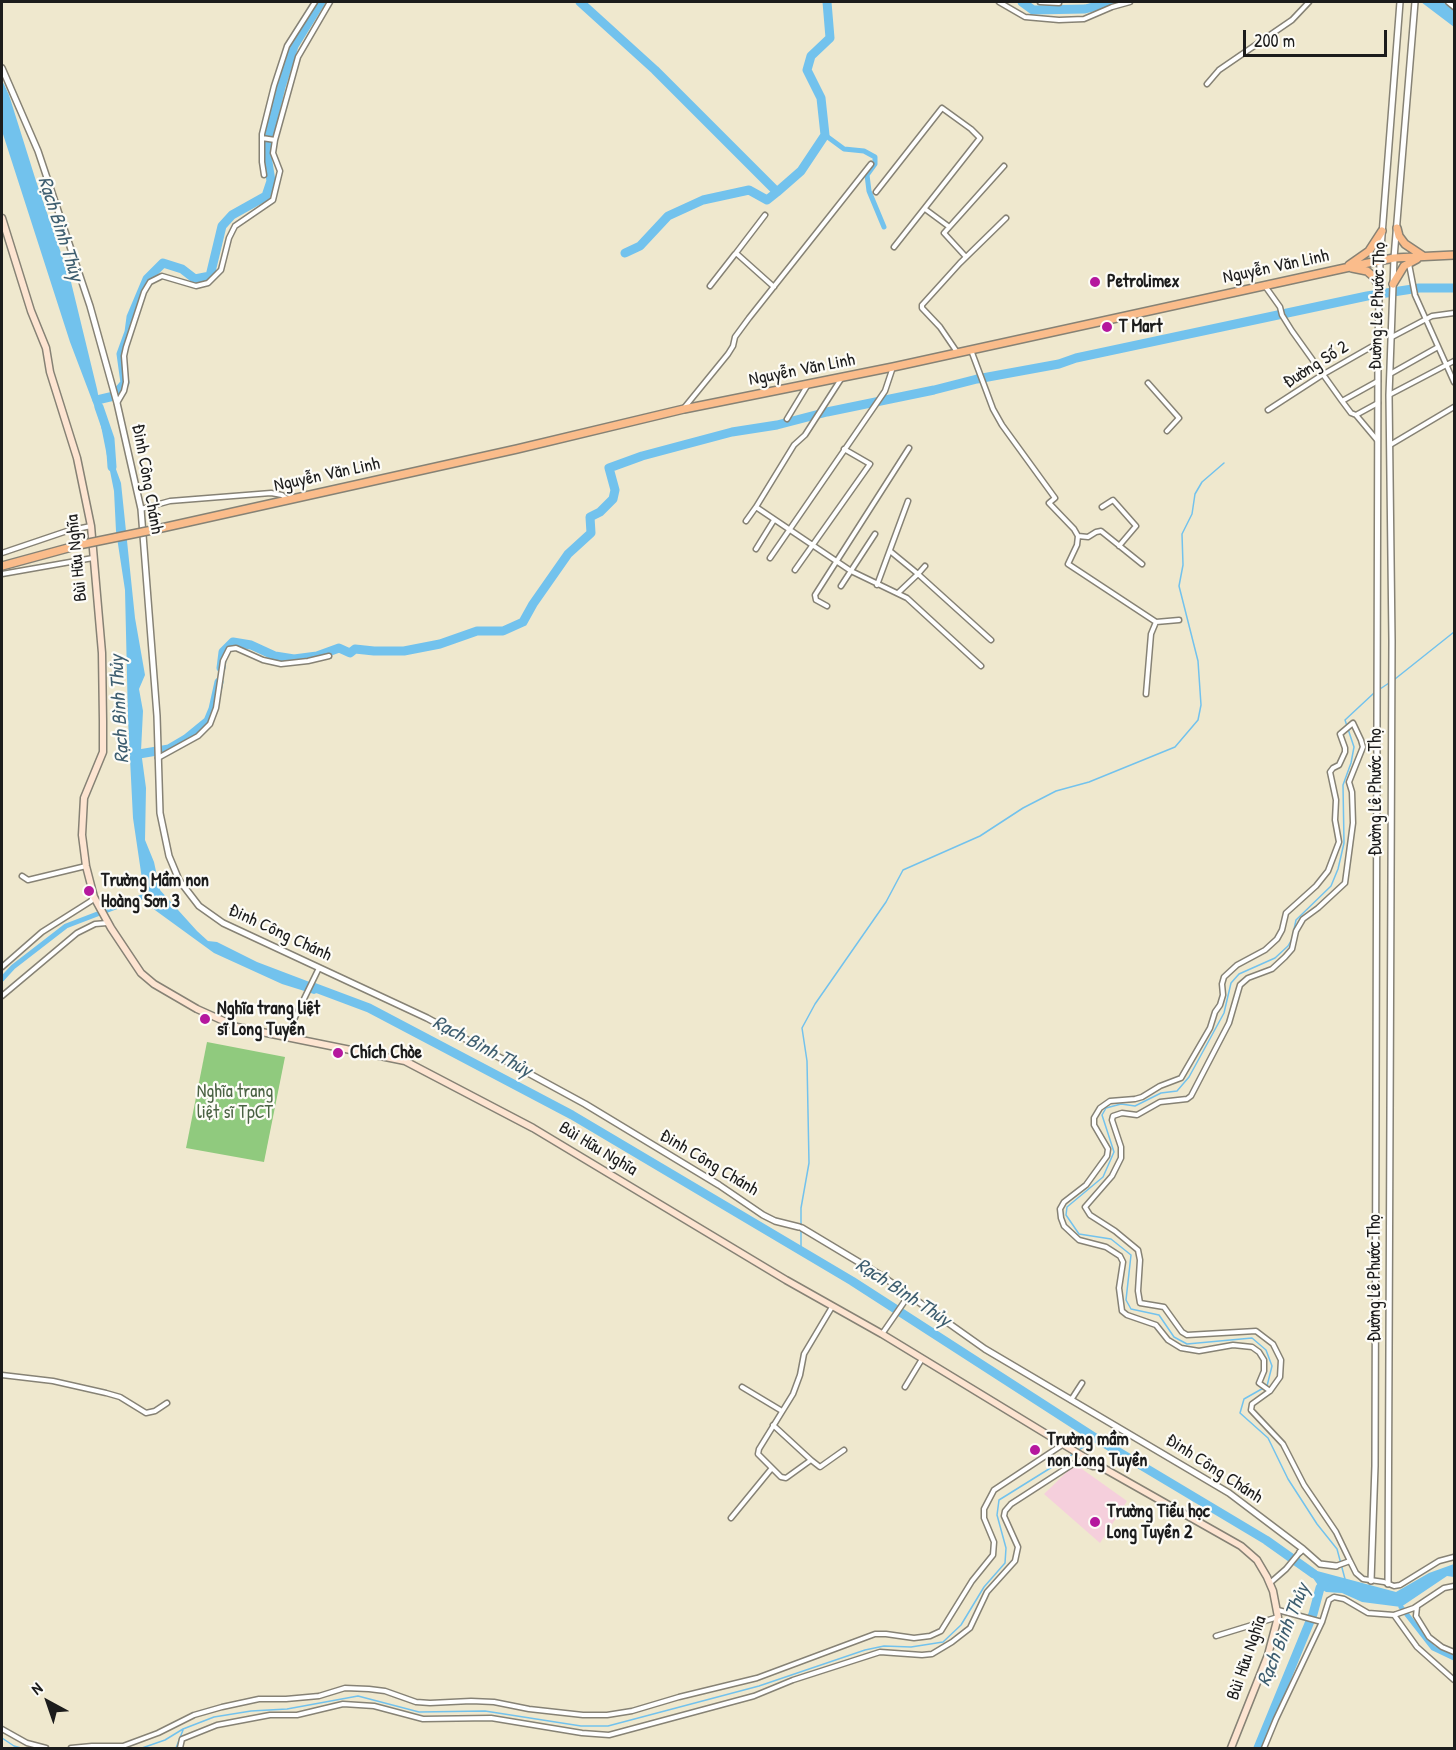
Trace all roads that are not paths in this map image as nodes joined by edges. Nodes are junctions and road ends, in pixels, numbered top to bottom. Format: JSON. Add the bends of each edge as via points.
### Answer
{"nodes":[{"id":1,"x":315,"y":2,"type":"edge"},
{"id":2,"x":330,"y":2,"type":"edge"},
{"id":3,"x":999,"y":2,"type":"edge"},
{"id":4,"x":1040,"y":2,"type":"edge"},
{"id":5,"x":1130,"y":2,"type":"edge"},
{"id":6,"x":1309,"y":2,"type":"edge"},
{"id":7,"x":1400,"y":2,"type":"edge"},
{"id":8,"x":1415,"y":2,"type":"edge"},
{"id":9,"x":1059,"y":3,"type":"dead end"},
{"id":10,"x":2,"y":68,"type":"edge"},
{"id":11,"x":1208,"y":84,"type":"dead end"},
{"id":12,"x":263,"y":139,"type":"junction"},
{"id":13,"x":274,"y":140,"type":"junction"},
{"id":14,"x":871,"y":164,"type":"dead end"},
{"id":15,"x":1004,"y":166,"type":"dead end"},
{"id":16,"x":264,"y":175,"type":"dead end"},
{"id":17,"x":876,"y":192,"type":"dead end"},
{"id":18,"x":925,"y":209,"type":"junction"},
{"id":19,"x":765,"y":216,"type":"dead end"},
{"id":20,"x":2,"y":218,"type":"edge"},
{"id":21,"x":1006,"y":218,"type":"dead end"},
{"id":22,"x":948,"y":226,"type":"junction"},
{"id":23,"x":1397,"y":228,"type":"junction"},
{"id":24,"x":1382,"y":231,"type":"junction"},
{"id":25,"x":894,"y":247,"type":"dead end"},
{"id":26,"x":736,"y":253,"type":"junction"},
{"id":27,"x":1455,"y":255,"type":"edge"},
{"id":28,"x":1423,"y":256,"type":"junction"},
{"id":29,"x":966,"y":257,"type":"junction"},
{"id":30,"x":1394,"y":258,"type":"junction"},
{"id":31,"x":1408,"y":260,"type":"junction"},
{"id":32,"x":1380,"y":261,"type":"junction"},
{"id":33,"x":1347,"y":267,"type":"junction"},
{"id":34,"x":1393,"y":284,"type":"junction"},
{"id":35,"x":710,"y":285,"type":"dead end"},
{"id":36,"x":1264,"y":285,"type":"junction"},
{"id":37,"x":1379,"y":286,"type":"junction"},
{"id":38,"x":774,"y":287,"type":"junction"},
{"id":39,"x":1455,"y":313,"type":"edge"},
{"id":40,"x":1425,"y":319,"type":"junction"},
{"id":41,"x":1391,"y":337,"type":"junction"},
{"id":42,"x":1378,"y":343,"type":"junction"},
{"id":43,"x":1438,"y":347,"type":"junction"},
{"id":44,"x":970,"y":350,"type":"junction"},
{"id":45,"x":958,"y":352,"type":"junction"},
{"id":46,"x":1455,"y":361,"type":"edge"},
{"id":47,"x":1446,"y":365,"type":"junction"},
{"id":48,"x":893,"y":367,"type":"junction"},
{"id":49,"x":1390,"y":374,"type":"junction"},
{"id":50,"x":1322,"y":375,"type":"junction"},
{"id":51,"x":844,"y":376,"type":"junction"},
{"id":52,"x":1378,"y":381,"type":"junction"},
{"id":53,"x":1455,"y":382,"type":"edge"},
{"id":54,"x":1149,"y":383,"type":"dead end"},
{"id":55,"x":808,"y":384,"type":"junction"},
{"id":56,"x":1389,"y":395,"type":"junction"},
{"id":57,"x":116,"y":401,"type":"junction"},
{"id":58,"x":1342,"y":401,"type":"junction"},
{"id":59,"x":1378,"y":403,"type":"junction"},
{"id":60,"x":1455,"y":407,"type":"edge"},
{"id":61,"x":684,"y":409,"type":"junction"},
{"id":62,"x":1268,"y":410,"type":"dead end"},
{"id":63,"x":1356,"y":415,"type":"junction"},
{"id":64,"x":787,"y":419,"type":"dead end"},
{"id":65,"x":1167,"y":431,"type":"dead end"},
{"id":66,"x":1378,"y":441,"type":"junction"},
{"id":67,"x":1390,"y":445,"type":"junction"},
{"id":68,"x":909,"y":448,"type":"dead end"},
{"id":69,"x":844,"y":449,"type":"junction"},
{"id":70,"x":1378,"y":471,"type":"junction"},
{"id":71,"x":1390,"y":471,"type":"junction"},
{"id":72,"x":287,"y":499,"type":"junction"},
{"id":73,"x":908,"y":501,"type":"dead end"},
{"id":74,"x":756,"y":507,"type":"junction"},
{"id":75,"x":1102,"y":507,"type":"dead end"},
{"id":76,"x":141,"y":509,"type":"junction"},
{"id":77,"x":774,"y":520,"type":"junction"},
{"id":78,"x":746,"y":521,"type":"dead end"},
{"id":79,"x":91,"y":526,"type":"junction"},
{"id":80,"x":788,"y":530,"type":"junction"},
{"id":81,"x":875,"y":534,"type":"dead end"},
{"id":82,"x":1078,"y":536,"type":"junction"},
{"id":83,"x":813,"y":546,"type":"junction"},
{"id":84,"x":1119,"y":546,"type":"junction"},
{"id":85,"x":756,"y":549,"type":"dead end"},
{"id":86,"x":890,"y":551,"type":"junction"},
{"id":87,"x":2,"y":553,"type":"edge"},
{"id":88,"x":93,"y":558,"type":"junction"},
{"id":89,"x":770,"y":558,"type":"dead end"},
{"id":90,"x":836,"y":561,"type":"junction"},
{"id":91,"x":1142,"y":564,"type":"dead end"},
{"id":92,"x":2,"y":566,"type":"edge"},
{"id":93,"x":926,"y":566,"type":"dead end"},
{"id":94,"x":795,"y":570,"type":"dead end"},
{"id":95,"x":851,"y":571,"type":"junction"},
{"id":96,"x":2,"y":574,"type":"edge"},
{"id":97,"x":918,"y":574,"type":"junction"},
{"id":98,"x":877,"y":585,"type":"junction"},
{"id":99,"x":840,"y":586,"type":"dead end"},
{"id":100,"x":897,"y":593,"type":"junction"},
{"id":101,"x":826,"y":606,"type":"dead end"},
{"id":102,"x":1179,"y":620,"type":"dead end"},
{"id":103,"x":1156,"y":622,"type":"junction"},
{"id":104,"x":991,"y":640,"type":"dead end"},
{"id":105,"x":329,"y":657,"type":"dead end"},
{"id":106,"x":981,"y":666,"type":"dead end"},
{"id":107,"x":1146,"y":694,"type":"dead end"},
{"id":108,"x":157,"y":758,"type":"junction"},
{"id":109,"x":1391,"y":761,"type":"junction"},
{"id":110,"x":1377,"y":762,"type":"junction"},
{"id":111,"x":86,"y":866,"type":"junction"},
{"id":112,"x":22,"y":876,"type":"dead end"},
{"id":113,"x":95,"y":899,"type":"junction"},
{"id":114,"x":111,"y":928,"type":"junction"},
{"id":115,"x":2,"y":967,"type":"edge"},
{"id":116,"x":320,"y":967,"type":"junction"},
{"id":117,"x":2,"y":996,"type":"edge"},
{"id":118,"x":286,"y":1036,"type":"junction"},
{"id":119,"x":1376,"y":1163,"type":"junction"},
{"id":120,"x":1390,"y":1164,"type":"junction"},
{"id":121,"x":909,"y":1295,"type":"junction"},
{"id":122,"x":832,"y":1306,"type":"junction"},
{"id":123,"x":882,"y":1334,"type":"junction"},
{"id":124,"x":922,"y":1359,"type":"junction"},
{"id":125,"x":2,"y":1375,"type":"edge"},
{"id":126,"x":1082,"y":1383,"type":"dead end"},
{"id":127,"x":742,"y":1387,"type":"dead end"},
{"id":128,"x":905,"y":1387,"type":"dead end"},
{"id":129,"x":1269,"y":1391,"type":"junction"},
{"id":130,"x":1071,"y":1400,"type":"junction"},
{"id":131,"x":167,"y":1403,"type":"dead end"},
{"id":132,"x":782,"y":1411,"type":"junction"},
{"id":133,"x":773,"y":1425,"type":"junction"},
{"id":134,"x":1064,"y":1446,"type":"junction"},
{"id":135,"x":844,"y":1450,"type":"dead end"},
{"id":136,"x":811,"y":1460,"type":"junction"},
{"id":137,"x":1375,"y":1466,"type":"junction"},
{"id":138,"x":1101,"y":1467,"type":"junction"},
{"id":139,"x":1389,"y":1467,"type":"junction"},
{"id":140,"x":772,"y":1468,"type":"junction"},
{"id":141,"x":731,"y":1518,"type":"dead end"},
{"id":142,"x":1301,"y":1551,"type":"junction"},
{"id":143,"x":1455,"y":1557,"type":"edge"},
{"id":144,"x":1349,"y":1562,"type":"junction"},
{"id":145,"x":1336,"y":1566,"type":"joint"},
{"id":146,"x":1371,"y":1581,"type":"junction"},
{"id":147,"x":1270,"y":1583,"type":"junction"},
{"id":148,"x":1388,"y":1584,"type":"junction"},
{"id":149,"x":1455,"y":1586,"type":"edge"},
{"id":150,"x":1416,"y":1607,"type":"junction"},
{"id":151,"x":1278,"y":1614,"type":"junction"},
{"id":152,"x":1396,"y":1614,"type":"junction"},
{"id":153,"x":1320,"y":1621,"type":"junction"},
{"id":154,"x":1216,"y":1636,"type":"dead end"},
{"id":155,"x":1455,"y":1652,"type":"edge"},
{"id":156,"x":1455,"y":1680,"type":"edge"},
{"id":157,"x":2,"y":1729,"type":"edge"},
{"id":158,"x":46,"y":1749,"type":"edge"},
{"id":159,"x":71,"y":1749,"type":"edge"},
{"id":160,"x":180,"y":1749,"type":"edge"},
{"id":161,"x":1231,"y":1749,"type":"edge"},
{"id":162,"x":1264,"y":1749,"type":"edge"}],
"edges":[{"from":1,"to":12,"type":"street","via":[[287,46]]},
{"from":2,"to":13,"type":"street","via":[[298,57]]},
{"from":3,"to":5,"type":"street","via":[[1025,17],[1059,20],[1083,19]]},
{"from":4,"to":9,"type":"street"},
{"from":6,"to":11,"type":"street","via":[[1293,20],[1219,70]]},
{"from":7,"to":24,"type":"street","name":"Đường Lê Phước Thọ"},
{"from":8,"to":23,"type":"street","name":"Đường Lê Phước Thọ"},
{"from":10,"to":57,"type":"street","name":"Đinh Công Chánh","via":[[38,151],[90,306]]},
{"from":12,"to":13,"type":"street"},
{"from":12,"to":16,"type":"street"},
{"from":13,"to":57,"type":"street","via":[[273,153],[280,171],[273,200],[235,226],[218,275],[200,286],[162,276],[147,287],[126,346],[124,391]]},
{"from":14,"to":38,"type":"street"},
{"from":15,"to":22,"type":"street"},
{"from":17,"to":18,"type":"street","via":[[942,108],[980,138]]},
{"from":18,"to":22,"type":"street"},
{"from":18,"to":25,"type":"street"},
{"from":19,"to":26,"type":"street"},
{"from":20,"to":79,"type":"main road","name":"Bùi Hữu Nghĩa","via":[[46,348],[77,458]]},
{"from":21,"to":29,"type":"street"},
{"from":22,"to":29,"type":"street","via":[[944,233]]},
{"from":23,"to":28,"type":"highway","via":[[1403,242]]},
{"from":23,"to":30,"type":"street","name":"Đường Lê Phước Thọ"},
{"from":24,"to":32,"type":"street","name":"Đường Lê Phước Thọ"},
{"from":24,"to":33,"type":"highway","via":[[1369,251]]},
{"from":26,"to":35,"type":"street"},
{"from":26,"to":38,"type":"street"},
{"from":27,"to":28,"type":"highway","name":"Nguyễn Văn Linh"},
{"from":28,"to":31,"type":"highway","name":"Nguyễn Văn Linh"},
{"from":29,"to":45,"type":"street","via":[[922,306]]},
{"from":30,"to":31,"type":"highway","name":"Nguyễn Văn Linh"},
{"from":30,"to":32,"type":"highway","name":"Nguyễn Văn Linh"},
{"from":30,"to":34,"type":"street","name":"Đường Lê Phước Thọ"},
{"from":31,"to":34,"type":"highway"},
{"from":31,"to":40,"type":"street"},
{"from":32,"to":33,"type":"highway","name":"Nguyễn Văn Linh"},
{"from":32,"to":37,"type":"street","name":"Đường Lê Phước Thọ"},
{"from":33,"to":36,"type":"highway","name":"Nguyễn Văn Linh"},
{"from":33,"to":37,"type":"highway","via":[[1367,271]]},
{"from":34,"to":41,"type":"street","name":"Đường Lê Phước Thọ"},
{"from":36,"to":44,"type":"highway","name":"Nguyễn Văn Linh"},
{"from":36,"to":50,"type":"street"},
{"from":37,"to":42,"type":"street","name":"Đường Lê Phước Thọ"},
{"from":38,"to":61,"type":"street"},
{"from":39,"to":40,"type":"street"},
{"from":40,"to":41,"type":"street"},
{"from":40,"to":43,"type":"street"},
{"from":41,"to":49,"type":"street","name":"Đường Lê Phước Thọ"},
{"from":42,"to":50,"type":"street","name":"Đường Số 2"},
{"from":42,"to":52,"type":"street","name":"Đường Lê Phước Thọ"},
{"from":43,"to":47,"type":"street"},
{"from":43,"to":49,"type":"street"},
{"from":44,"to":45,"type":"highway","name":"Nguyễn Văn Linh"},
{"from":44,"to":82,"type":"street","via":[[1002,425],[1055,498],[1049,503]]},
{"from":45,"to":48,"type":"highway","name":"Nguyễn Văn Linh"},
{"from":46,"to":47,"type":"street"},
{"from":47,"to":53,"type":"street"},
{"from":47,"to":56,"type":"street"},
{"from":48,"to":51,"type":"highway","name":"Nguyễn Văn Linh"},
{"from":48,"to":69,"type":"street","via":[[885,391]]},
{"from":49,"to":56,"type":"street","name":"Đường Lê Phước Thọ"},
{"from":50,"to":58,"type":"street"},
{"from":50,"to":62,"type":"street","name":"Đường Số 2"},
{"from":51,"to":55,"type":"highway","name":"Nguyễn Văn Linh"},
{"from":51,"to":74,"type":"street","via":[[805,435],[794,445]]},
{"from":52,"to":58,"type":"street"},
{"from":52,"to":59,"type":"street","name":"Đường Lê Phước Thọ"},
{"from":54,"to":65,"type":"street","via":[[1179,418]]},
{"from":55,"to":61,"type":"highway","name":"Nguyễn Văn Linh"},
{"from":55,"to":64,"type":"street"},
{"from":56,"to":67,"type":"street","name":"Đường Lê Phước Thọ"},
{"from":57,"to":76,"type":"street","name":"Đinh Công Chánh"},
{"from":58,"to":63,"type":"street"},
{"from":59,"to":63,"type":"street"},
{"from":59,"to":66,"type":"street","name":"Đường Lê Phước Thọ"},
{"from":60,"to":67,"type":"street"},
{"from":61,"to":72,"type":"highway","name":"Nguyễn Văn Linh"},
{"from":63,"to":66,"type":"street"},
{"from":66,"to":70,"type":"street","name":"Đường Lê Phước Thọ"},
{"from":67,"to":71,"type":"street","name":"Đường Lê Phước Thọ"},
{"from":68,"to":90,"type":"street"},
{"from":69,"to":80,"type":"street"},
{"from":69,"to":83,"type":"street","via":[[870,464]]},
{"from":70,"to":71,"type":"street"},
{"from":70,"to":110,"type":"street","name":"Đường Lê Phước Thọ"},
{"from":71,"to":109,"type":"street","name":"Đường Lê Phước Thọ"},
{"from":72,"to":76,"type":"street","via":[[260,494],[170,501]]},
{"from":72,"to":92,"type":"highway","name":"Nguyễn Văn Linh","bridge":true},
{"from":73,"to":86,"type":"street"},
{"from":74,"to":77,"type":"street"},
{"from":74,"to":78,"type":"street"},
{"from":75,"to":84,"type":"street","via":[[1113,500],[1136,526]]},
{"from":76,"to":108,"type":"street","name":"Đinh Công Chánh"},
{"from":77,"to":80,"type":"street"},
{"from":77,"to":85,"type":"street"},
{"from":79,"to":87,"type":"street"},
{"from":79,"to":88,"type":"main road","name":"Bùi Hữu Nghĩa"},
{"from":80,"to":83,"type":"street"},
{"from":80,"to":89,"type":"street"},
{"from":81,"to":95,"type":"street"},
{"from":82,"to":84,"type":"street","via":[[1088,537],[1101,531]]},
{"from":82,"to":103,"type":"street","via":[[1068,564]]},
{"from":83,"to":90,"type":"street"},
{"from":83,"to":94,"type":"street"},
{"from":84,"to":91,"type":"street"},
{"from":86,"to":97,"type":"street"},
{"from":86,"to":98,"type":"street"},
{"from":88,"to":96,"type":"street"},
{"from":88,"to":111,"type":"main road","name":"Bùi Hữu Nghĩa","via":[[102,653],[103,752],[84,798],[82,835]]},
{"from":90,"to":95,"type":"street"},
{"from":90,"to":101,"type":"street","via":[[814,597]]},
{"from":93,"to":97,"type":"street"},
{"from":95,"to":98,"type":"street"},
{"from":95,"to":99,"type":"street"},
{"from":97,"to":100,"type":"street"},
{"from":97,"to":104,"type":"street"},
{"from":98,"to":100,"type":"street"},
{"from":100,"to":106,"type":"street","via":[[911,601]]},
{"from":102,"to":103,"type":"street"},
{"from":103,"to":107,"type":"street","via":[[1151,634]]},
{"from":105,"to":108,"type":"street","via":[[281,664],[229,649],[210,724]]},
{"from":108,"to":116,"type":"street","name":"Đinh Công Chánh","via":[[163,835],[178,880],[199,906],[223,923]]},
{"from":109,"to":110,"type":"street"},
{"from":109,"to":120,"type":"street","name":"Đường Lê Phước Thọ"},
{"from":110,"to":119,"type":"street","name":"Đường Lê Phước Thọ"},
{"from":111,"to":112,"type":"street","via":[[28,880]]},
{"from":111,"to":113,"type":"main road","name":"Bùi Hữu Nghĩa"},
{"from":113,"to":114,"type":"main road","name":"Bùi Hữu Nghĩa"},
{"from":113,"to":115,"type":"street","via":[[42,932]]},
{"from":114,"to":117,"type":"street","via":[[99,923],[77,933]]},
{"from":114,"to":118,"type":"main road","name":"Bùi Hữu Nghĩa","via":[[141,973],[154,984],[222,1022]]},
{"from":116,"to":118,"type":"street"},
{"from":116,"to":121,"type":"street","name":"Đinh Công Chánh","via":[[427,1018],[564,1092],[763,1215],[801,1228],[847,1253]]},
{"from":118,"to":122,"type":"main road","name":"Bùi Hữu Nghĩa","via":[[405,1061],[543,1134]]},
{"from":119,"to":120,"type":"street"},
{"from":119,"to":137,"type":"street","name":"Đường Lê Phước Thọ"},
{"from":120,"to":139,"type":"street","name":"Đường Lê Phước Thọ"},
{"from":121,"to":123,"type":"street"},
{"from":121,"to":130,"type":"street","name":"Đinh Công Chánh","via":[[985,1349]]},
{"from":122,"to":123,"type":"main road","name":"Bùi Hữu Nghĩa"},
{"from":122,"to":132,"type":"street","via":[[804,1354],[793,1394]]},
{"from":123,"to":124,"type":"main road","name":"Bùi Hữu Nghĩa"},
{"from":124,"to":128,"type":"street"},
{"from":124,"to":134,"type":"main road","name":"Bùi Hữu Nghĩa"},
{"from":125,"to":131,"type":"street","via":[[106,1393],[147,1413]]},
{"from":126,"to":130,"type":"street"},
{"from":127,"to":132,"type":"street"},
{"from":129,"to":129,"type":"street","via":[[1281,1371],[1273,1344],[1256,1331],[1187,1335],[1164,1308],[1140,1303],[1138,1250],[1090,1215],[1085,1207],[1112,1176],[1121,1158],[1113,1116],[1137,1115],[1160,1102],[1191,1096],[1229,1023],[1240,986],[1248,978],[1272,969],[1285,957],[1303,919],[1345,884],[1353,823],[1349,782],[1363,747],[1353,723],[1340,734],[1346,748],[1344,756],[1330,772],[1339,842],[1328,870],[1286,913],[1277,939],[1226,974],[1220,1005],[1181,1078],[1135,1099],[1110,1101],[1100,1108],[1093,1121],[1108,1149],[1107,1156],[1086,1185],[1064,1202],[1060,1214],[1064,1226],[1079,1240],[1106,1247],[1120,1256],[1122,1311],[1156,1325],[1181,1348],[1198,1351],[1233,1345],[1252,1347],[1264,1360],[1259,1380],[1261,1387]]},
{"from":129,"to":144,"type":"street","via":[[1252,1404],[1251,1410],[1286,1448],[1304,1485],[1336,1532]]},
{"from":130,"to":142,"type":"street","name":"Đinh Công Chánh","via":[[1217,1485]]},
{"from":132,"to":133,"type":"street"},
{"from":133,"to":136,"type":"street"},
{"from":133,"to":140,"type":"street","via":[[758,1452]]},
{"from":134,"to":138,"type":"main road","name":"Bùi Hữu Nghĩa"},
{"from":134,"to":159,"type":"street","via":[[994,1490],[984,1509],[994,1542],[993,1555],[941,1631],[930,1636],[875,1634],[757,1678],[607,1715],[494,1702],[430,1704],[377,1690],[345,1688],[216,1709],[123,1746]]},
{"from":135,"to":136,"type":"street","via":[[820,1467]]},
{"from":136,"to":140,"type":"street","via":[[786,1478]]},
{"from":137,"to":139,"type":"street"},
{"from":137,"to":146,"type":"street","name":"Đường Lê Phước Thọ"},
{"from":138,"to":147,"type":"main road","name":"Bùi Hữu Nghĩa","via":[[1241,1546],[1257,1560]]},
{"from":138,"to":160,"type":"street","via":[[1076,1462],[1011,1504],[1004,1516],[1017,1543],[1016,1561],[987,1592],[970,1628],[932,1654],[880,1652],[754,1696],[609,1735],[491,1718],[423,1719],[374,1706],[343,1704],[297,1715],[270,1715],[217,1725],[182,1738]]},
{"from":139,"to":148,"type":"street","name":"Đường Lê Phước Thọ"},
{"from":140,"to":141,"type":"street"},
{"from":142,"to":145,"type":"street","name":"Đinh Công Chánh","via":[[1320,1564]]},
{"from":142,"to":147,"type":"street"},
{"from":143,"to":148,"type":"street","via":[[1439,1561],[1400,1585]]},
{"from":144,"to":145,"type":"street"},
{"from":144,"to":146,"type":"street","via":[[1359,1576]]},
{"from":146,"to":148,"type":"street"},
{"from":147,"to":151,"type":"main road","name":"Bùi Hữu Nghĩa"},
{"from":149,"to":150,"type":"street","via":[[1444,1588]]},
{"from":150,"to":152,"type":"street"},
{"from":150,"to":155,"type":"street","via":[[1416,1616],[1429,1637]]},
{"from":151,"to":153,"type":"street"},
{"from":151,"to":154,"type":"street"},
{"from":151,"to":161,"type":"main road","name":"Bùi Hữu Nghĩa","via":[[1268,1655]]},
{"from":152,"to":153,"type":"street","via":[[1368,1613],[1334,1597]]},
{"from":152,"to":156,"type":"street","via":[[1417,1647]]},
{"from":153,"to":162,"type":"street"},
{"from":157,"to":158,"type":"street"}]}
